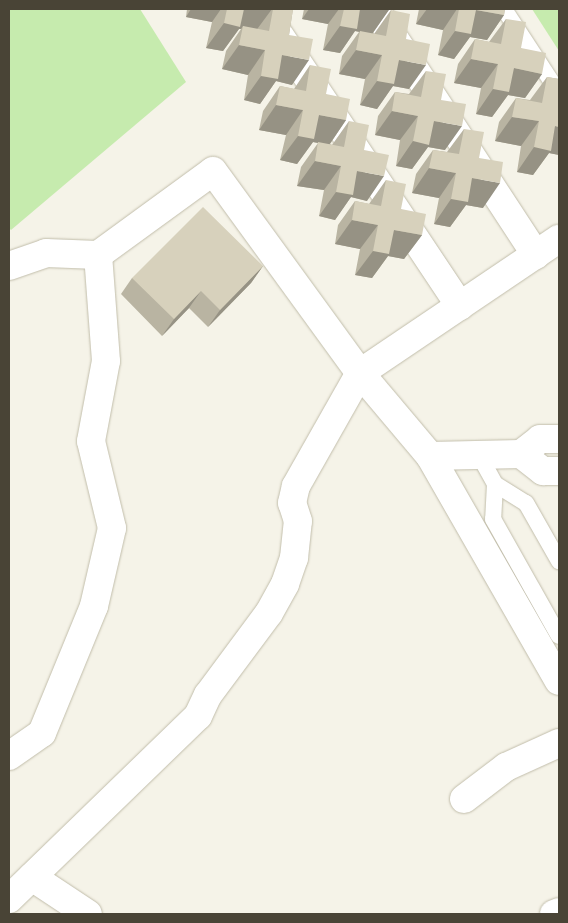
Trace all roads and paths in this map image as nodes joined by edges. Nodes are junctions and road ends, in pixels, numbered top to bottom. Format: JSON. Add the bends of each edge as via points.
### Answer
{"nodes":[{"id":1,"x":262,"y":9,"type":"edge"},
{"id":2,"x":375,"y":9,"type":"edge"},
{"id":3,"x":504,"y":9,"type":"edge"},
{"id":4,"x":559,"y":94,"type":"edge"},
{"id":5,"x":559,"y":240,"type":"edge"},
{"id":6,"x":98,"y":255,"type":"junction"},
{"id":7,"x":536,"y":255,"type":"junction"},
{"id":8,"x":9,"y":266,"type":"edge"},
{"id":9,"x":460,"y":306,"type":"junction"},
{"id":10,"x":360,"y":373,"type":"junction"},
{"id":11,"x":559,"y":440,"type":"edge"},
{"id":12,"x":520,"y":454,"type":"junction"},
{"id":13,"x":479,"y":455,"type":"junction"},
{"id":14,"x":430,"y":456,"type":"junction"},
{"id":15,"x":559,"y":471,"type":"edge"},
{"id":16,"x":496,"y":484,"type":"junction"},
{"id":17,"x":559,"y":561,"type":"edge"},
{"id":18,"x":559,"y":636,"type":"edge"},
{"id":19,"x":559,"y":681,"type":"edge"},
{"id":20,"x":559,"y":743,"type":"edge"},
{"id":21,"x":9,"y":756,"type":"edge"},
{"id":22,"x":464,"y":799,"type":"dead end"},
{"id":23,"x":32,"y":877,"type":"junction"},
{"id":24,"x":9,"y":899,"type":"edge"},
{"id":25,"x":559,"y":912,"type":"edge"},
{"id":26,"x":88,"y":914,"type":"edge"},
{"id":27,"x":554,"y":914,"type":"edge"}],
"edges":[{"from":1,"to":9,"type":"street"},
{"from":2,"to":7,"type":"street"},
{"from":3,"to":4,"type":"lane"},
{"from":5,"to":7,"type":"street"},
{"from":6,"to":8,"type":"street","via":[[46,253]]},
{"from":6,"to":10,"type":"street","via":[[213,171]]},
{"from":6,"to":21,"type":"street","via":[[106,361],[91,441],[112,528],[94,606],[42,733]]},
{"from":7,"to":9,"type":"street"},
{"from":9,"to":10,"type":"street"},
{"from":10,"to":14,"type":"street"},
{"from":10,"to":23,"type":"street","via":[[296,486],[292,503],[298,521],[294,558],[285,584],[269,613],[208,694],[198,716]]},
{"from":11,"to":12,"type":"street","via":[[540,440]]},
{"from":12,"to":13,"type":"street"},
{"from":12,"to":15,"type":"street","via":[[543,471]]},
{"from":13,"to":14,"type":"street"},
{"from":13,"to":16,"type":"lane"},
{"from":14,"to":19,"type":"street"},
{"from":16,"to":17,"type":"lane","via":[[526,503]]},
{"from":16,"to":18,"type":"lane","via":[[493,519]]},
{"from":20,"to":22,"type":"street","via":[[506,766]]},
{"from":23,"to":24,"type":"street"},
{"from":23,"to":26,"type":"street"},
{"from":25,"to":27,"type":"street"}]}
